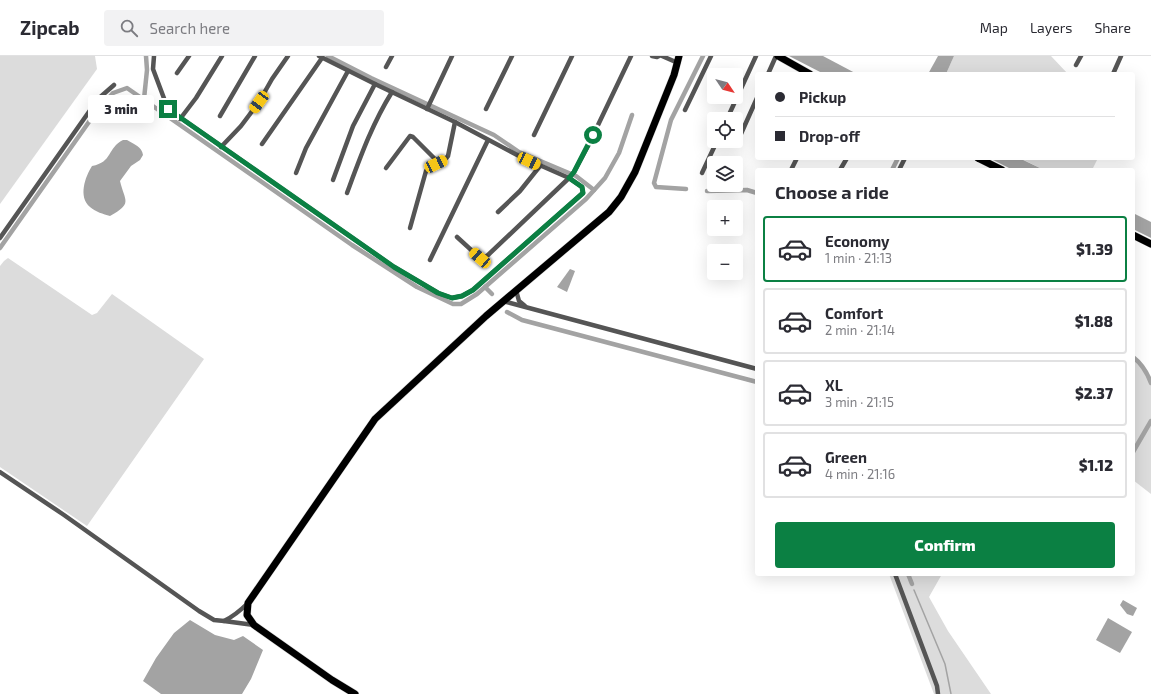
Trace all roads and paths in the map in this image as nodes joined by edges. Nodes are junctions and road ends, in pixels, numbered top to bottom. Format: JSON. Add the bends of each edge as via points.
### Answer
{"nodes":[{"id":1,"x":154,"y":56,"type":"edge"},
{"id":2,"x":189,"y":56,"type":"edge"},
{"id":3,"x":222,"y":56,"type":"edge"},
{"id":4,"x":255,"y":56,"type":"edge"},
{"id":5,"x":288,"y":56,"type":"edge"},
{"id":6,"x":392,"y":56,"type":"edge"},
{"id":7,"x":452,"y":56,"type":"edge"},
{"id":8,"x":512,"y":56,"type":"edge"},
{"id":9,"x":572,"y":56,"type":"edge"},
{"id":10,"x":631,"y":56,"type":"edge"},
{"id":11,"x":652,"y":56,"type":"edge"},
{"id":12,"x":660,"y":56,"type":"edge"},
{"id":13,"x":712,"y":56,"type":"edge"},
{"id":14,"x":756,"y":56,"type":"edge"},
{"id":15,"x":777,"y":56,"type":"edge"},
{"id":16,"x":1081,"y":56,"type":"edge"},
{"id":17,"x":1120,"y":56,"type":"edge"},
{"id":18,"x":320,"y":57,"type":"edge"},
{"id":19,"x":678,"y":59,"type":"edge"},
{"id":20,"x":1076,"y":65,"type":"dead end"},
{"id":21,"x":386,"y":67,"type":"dead end"},
{"id":22,"x":348,"y":71,"type":"junction"},
{"id":23,"x":769,"y":72,"type":"edge"},
{"id":24,"x":806,"y":72,"type":"edge"},
{"id":25,"x":1114,"y":72,"type":"edge"},
{"id":26,"x":177,"y":73,"type":"dead end"},
{"id":27,"x":375,"y":84,"type":"junction"},
{"id":28,"x":114,"y":85,"type":"dead end"},
{"id":29,"x":392,"y":92,"type":"junction"},
{"id":30,"x":755,"y":102,"type":"edge"},
{"id":31,"x":427,"y":108,"type":"junction"},
{"id":32,"x":486,"y":109,"type":"dead end"},
{"id":33,"x":685,"y":110,"type":"dead end"},
{"id":34,"x":730,"y":112,"type":"edge"},
{"id":35,"x":220,"y":116,"type":"dead end"},
{"id":36,"x":180,"y":119,"type":"junction"},
{"id":37,"x":455,"y":122,"type":"junction"},
{"id":38,"x":743,"y":129,"type":"edge"},
{"id":39,"x":534,"y":135,"type":"dead end"},
{"id":40,"x":488,"y":140,"type":"junction"},
{"id":41,"x":262,"y":144,"type":"dead end"},
{"id":42,"x":221,"y":147,"type":"junction"},
{"id":43,"x":714,"y":148,"type":"edge"},
{"id":44,"x":982,"y":160,"type":"edge"},
{"id":45,"x":436,"y":164,"type":"junction"},
{"id":46,"x":540,"y":166,"type":"junction"},
{"id":47,"x":386,"y":168,"type":"dead end"},
{"id":48,"x":998,"y":168,"type":"edge"},
{"id":49,"x":296,"y":173,"type":"dead end"},
{"id":50,"x":702,"y":173,"type":"dead end"},
{"id":51,"x":571,"y":176,"type":"junction"},
{"id":52,"x":333,"y":180,"type":"dead end"},
{"id":53,"x":347,"y":193,"type":"dead end"},
{"id":54,"x":498,"y":212,"type":"dead end"},
{"id":55,"x":410,"y":228,"type":"dead end"},
{"id":56,"x":1135,"y":236,"type":"edge"},
{"id":57,"x":457,"y":237,"type":"dead end"},
{"id":58,"x":0,"y":238,"type":"edge"},
{"id":59,"x":1151,"y":244,"type":"edge"},
{"id":60,"x":430,"y":260,"type":"dead end"},
{"id":61,"x":516,"y":290,"type":"junction"},
{"id":62,"x":503,"y":302,"type":"junction"},
{"id":63,"x":528,"y":308,"type":"junction"},
{"id":64,"x":755,"y":368,"type":"edge"},
{"id":65,"x":0,"y":472,"type":"edge"},
{"id":66,"x":896,"y":576,"type":"edge"},
{"id":67,"x":248,"y":603,"type":"junction"},
{"id":68,"x":224,"y":620,"type":"junction"},
{"id":69,"x":254,"y":625,"type":"junction"},
{"id":70,"x":355,"y":694,"type":"edge"},
{"id":71,"x":938,"y":694,"type":"edge"}],
"edges":[{"from":1,"to":36,"type":"street","via":[[153,69],[168,109]]},
{"from":2,"to":26,"type":"street"},
{"from":3,"to":36,"type":"street"},
{"from":4,"to":35,"type":"street"},
{"from":5,"to":42,"type":"street","via":[[259,102]]},
{"from":6,"to":21,"type":"street"},
{"from":7,"to":31,"type":"street"},
{"from":8,"to":32,"type":"street"},
{"from":9,"to":39,"type":"street"},
{"from":10,"to":51,"type":"street"},
{"from":11,"to":12,"type":"street"},
{"from":12,"to":19,"type":"street"},
{"from":13,"to":33,"type":"street"},
{"from":14,"to":34,"type":"street"},
{"from":15,"to":23,"type":"street"},
{"from":15,"to":24,"type":"main road"},
{"from":16,"to":20,"type":"street"},
{"from":17,"to":25,"type":"street"},
{"from":18,"to":22,"type":"street"},
{"from":18,"to":41,"type":"street"},
{"from":19,"to":61,"type":"main road","via":[[635,172],[621,197],[609,212]]},
{"from":22,"to":27,"type":"street"},
{"from":22,"to":49,"type":"street","via":[[306,148]]},
{"from":27,"to":29,"type":"street"},
{"from":27,"to":52,"type":"street","via":[[353,126]]},
{"from":28,"to":58,"type":"street","via":[[98,99]]},
{"from":29,"to":31,"type":"street"},
{"from":29,"to":53,"type":"street","via":[[369,135]]},
{"from":30,"to":38,"type":"street"},
{"from":31,"to":37,"type":"street"},
{"from":36,"to":42,"type":"street"},
{"from":37,"to":40,"type":"street"},
{"from":37,"to":45,"type":"street","via":[[448,156]]},
{"from":40,"to":46,"type":"street"},
{"from":40,"to":60,"type":"street"},
{"from":42,"to":51,"type":"street","via":[[394,267],[438,293],[452,298],[473,290],[583,193],[582,187]]},
{"from":43,"to":50,"type":"street"},
{"from":44,"to":48,"type":"main road"},
{"from":45,"to":47,"type":"street","via":[[435,159],[410,136]]},
{"from":45,"to":55,"type":"street","via":[[426,171]]},
{"from":46,"to":51,"type":"street"},
{"from":46,"to":54,"type":"street","via":[[520,191]]},
{"from":51,"to":57,"type":"street","via":[[487,256],[480,258]]},
{"from":56,"to":59,"type":"main road"},
{"from":61,"to":62,"type":"main road"},
{"from":61,"to":63,"type":"street","via":[[519,301]]},
{"from":62,"to":63,"type":"street"},
{"from":62,"to":67,"type":"main road","via":[[375,419]]},
{"from":63,"to":64,"type":"street"},
{"from":65,"to":68,"type":"street","via":[[199,612],[214,620]]},
{"from":66,"to":71,"type":"street"},
{"from":67,"to":68,"type":"street","via":[[233,617]]},
{"from":67,"to":69,"type":"main road","via":[[247,615]]},
{"from":68,"to":69,"type":"street"},
{"from":69,"to":70,"type":"main road"}]}
